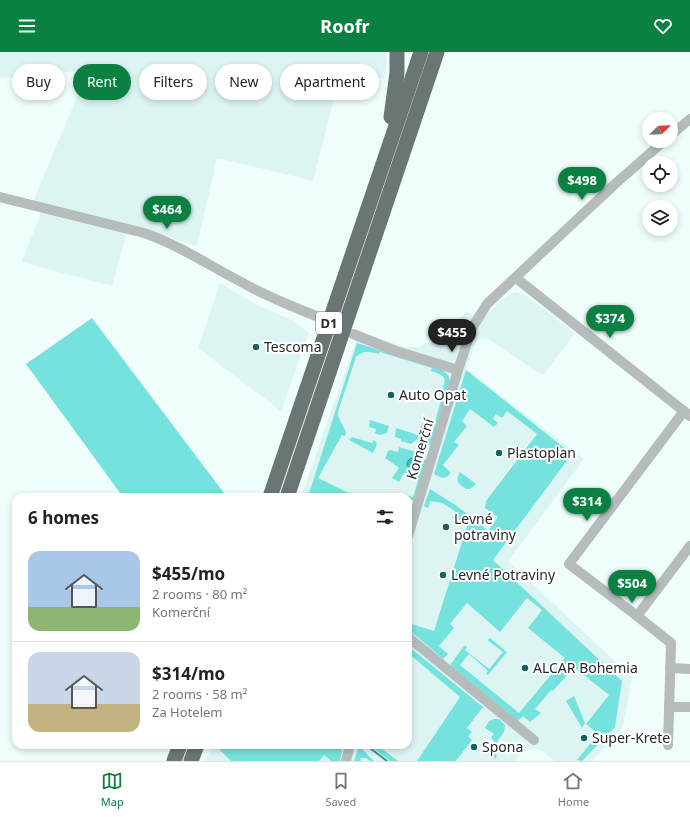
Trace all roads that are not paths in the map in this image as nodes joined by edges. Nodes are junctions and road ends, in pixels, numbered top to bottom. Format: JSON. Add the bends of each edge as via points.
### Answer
{"nodes":[{"id":1,"x":397,"y":52,"type":"edge"},
{"id":2,"x":421,"y":52,"type":"edge"},
{"id":3,"x":437,"y":52,"type":"edge"},
{"id":4,"x":690,"y":119,"type":"edge"},
{"id":5,"x":678,"y":129,"type":"edge"},
{"id":6,"x":387,"y":148,"type":"junction"},
{"id":7,"x":656,"y":148,"type":"edge"},
{"id":8,"x":0,"y":197,"type":"edge"},
{"id":9,"x":516,"y":278,"type":"junction"},
{"id":10,"x":316,"y":316,"type":"dead end"},
{"id":11,"x":353,"y":334,"type":"dead end"},
{"id":12,"x":458,"y":370,"type":"junction"},
{"id":13,"x":687,"y":414,"type":"edge"},
{"id":14,"x":271,"y":493,"type":"edge"},
{"id":15,"x":287,"y":493,"type":"edge"},
{"id":16,"x":412,"y":523,"type":"edge"},
{"id":17,"x":690,"y":546,"type":"edge"},
{"id":18,"x":637,"y":616,"type":"junction"},
{"id":19,"x":412,"y":640,"type":"edge"},
{"id":20,"x":670,"y":668,"type":"junction"},
{"id":21,"x":690,"y":669,"type":"edge"},
{"id":22,"x":669,"y":707,"type":"junction"},
{"id":23,"x":690,"y":707,"type":"edge"},
{"id":24,"x":534,"y":740,"type":"dead end"},
{"id":25,"x":668,"y":745,"type":"dead end"},
{"id":26,"x":178,"y":749,"type":"edge"},
{"id":27,"x":196,"y":749,"type":"edge"},
{"id":28,"x":349,"y":749,"type":"edge"},
{"id":29,"x":174,"y":761,"type":"edge"},
{"id":30,"x":191,"y":761,"type":"edge"},
{"id":31,"x":346,"y":761,"type":"edge"}],
"edges":[{"from":1,"to":6,"type":"highway","via":[[397,73]]},
{"from":2,"to":6,"type":"highway","number":"D1"},
{"from":3,"to":15,"type":"highway","number":"D1"},
{"from":4,"to":5,"type":"street"},
{"from":6,"to":14,"type":"highway","number":"D1"},
{"from":7,"to":9,"type":"street","name":"Komerční"},
{"from":8,"to":10,"type":"street","via":[[158,238],[244,284]]},
{"from":9,"to":12,"type":"street","name":"Komerční","via":[[487,304],[473,327]]},
{"from":9,"to":13,"type":"street"},
{"from":11,"to":12,"type":"street","via":[[396,351]]},
{"from":12,"to":16,"type":"street","name":"Komerční"},
{"from":13,"to":18,"type":"street","via":[[569,564]]},
{"from":17,"to":18,"type":"street"},
{"from":18,"to":20,"type":"street","via":[[671,643]]},
{"from":19,"to":24,"type":"street"},
{"from":20,"to":21,"type":"street"},
{"from":20,"to":22,"type":"street"},
{"from":22,"to":23,"type":"street"},
{"from":22,"to":25,"type":"street"},
{"from":26,"to":29,"type":"highway"},
{"from":27,"to":30,"type":"highway"},
{"from":28,"to":31,"type":"street"}]}
